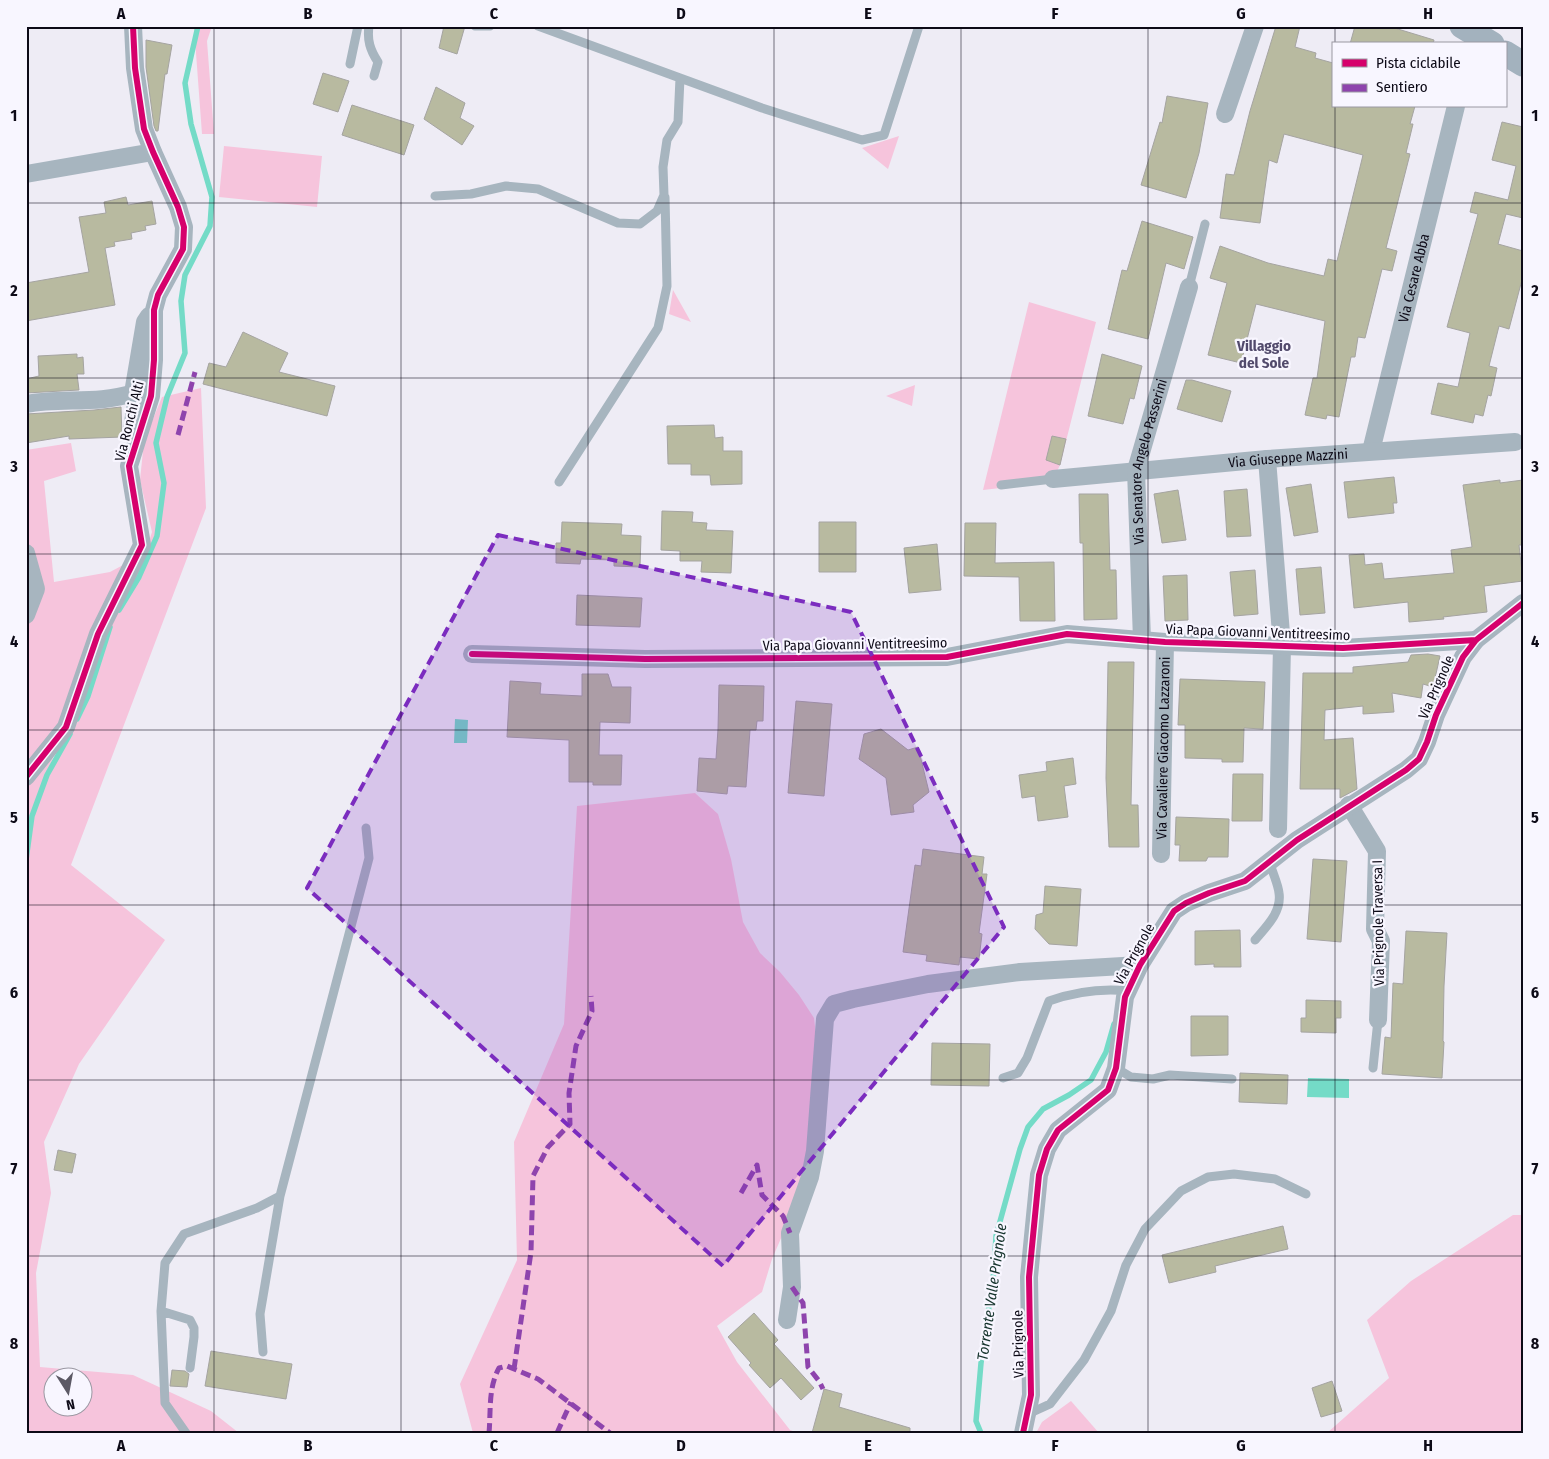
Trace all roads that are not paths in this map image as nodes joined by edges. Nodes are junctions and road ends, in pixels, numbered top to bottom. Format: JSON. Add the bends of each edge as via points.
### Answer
{"nodes":[{"id":1,"x":133,"y":26,"type":"edge"},
{"id":2,"x":358,"y":26,"type":"edge"},
{"id":3,"x":369,"y":26,"type":"edge"},
{"id":4,"x":475,"y":26,"type":"edge"},
{"id":5,"x":490,"y":26,"type":"edge"},
{"id":6,"x":538,"y":26,"type":"edge"},
{"id":7,"x":920,"y":26,"type":"edge"},
{"id":8,"x":1254,"y":26,"type":"edge"},
{"id":9,"x":1506,"y":54,"type":"edge"},
{"id":10,"x":350,"y":64,"type":"dead end"},
{"id":11,"x":1523,"y":64,"type":"edge"},
{"id":12,"x":374,"y":76,"type":"dead end"},
{"id":13,"x":680,"y":78,"type":"junction"},
{"id":14,"x":1456,"y":108,"type":"edge"},
{"id":15,"x":1225,"y":114,"type":"dead end"},
{"id":16,"x":152,"y":152,"type":"junction"},
{"id":17,"x":26,"y":174,"type":"edge"},
{"id":18,"x":664,"y":195,"type":"junction"},
{"id":19,"x":435,"y":196,"type":"dead end"},
{"id":20,"x":1205,"y":224,"type":"dead end"},
{"id":21,"x":1189,"y":287,"type":"joint"},
{"id":22,"x":154,"y":310,"type":"junction"},
{"id":23,"x":133,"y":393,"type":"junction"},
{"id":24,"x":26,"y":404,"type":"edge"},
{"id":25,"x":127,"y":432,"type":"dead end"},
{"id":26,"x":1519,"y":442,"type":"edge"},
{"id":27,"x":1371,"y":451,"type":"junction"},
{"id":28,"x":1267,"y":459,"type":"junction"},
{"id":29,"x":1136,"y":470,"type":"junction"},
{"id":30,"x":1053,"y":479,"type":"joint"},
{"id":31,"x":559,"y":482,"type":"dead end"},
{"id":32,"x":1001,"y":485,"type":"dead end"},
{"id":33,"x":26,"y":553,"type":"edge"},
{"id":34,"x":1523,"y":603,"type":"edge"},
{"id":35,"x":26,"y":614,"type":"edge"},
{"id":36,"x":1142,"y":640,"type":"junction"},
{"id":37,"x":1476,"y":640,"type":"junction"},
{"id":38,"x":1165,"y":642,"type":"junction"},
{"id":39,"x":1282,"y":646,"type":"junction"},
{"id":40,"x":472,"y":654,"type":"dead end"},
{"id":41,"x":26,"y":777,"type":"edge"},
{"id":42,"x":1349,"y":805,"type":"junction"},
{"id":43,"x":366,"y":828,"type":"dead end"},
{"id":44,"x":1278,"y":829,"type":"dead end"},
{"id":45,"x":1161,"y":854,"type":"dead end"},
{"id":46,"x":1270,"y":862,"type":"junction"},
{"id":47,"x":1255,"y":940,"type":"dead end"},
{"id":48,"x":1140,"y":965,"type":"junction"},
{"id":49,"x":1128,"y":991,"type":"junction"},
{"id":50,"x":1378,"y":1020,"type":"joint"},
{"id":51,"x":1116,"y":1068,"type":"junction"},
{"id":52,"x":1373,"y":1068,"type":"dead end"},
{"id":53,"x":1002,"y":1078,"type":"dead end"},
{"id":54,"x":1232,"y":1079,"type":"dead end"},
{"id":55,"x":1306,"y":1194,"type":"dead end"},
{"id":56,"x":280,"y":1196,"type":"junction"},
{"id":57,"x":161,"y":1311,"type":"junction"},
{"id":58,"x":786,"y":1320,"type":"dead end"},
{"id":59,"x":263,"y":1352,"type":"dead end"},
{"id":60,"x":190,"y":1368,"type":"dead end"},
{"id":61,"x":1028,"y":1414,"type":"junction"},
{"id":62,"x":186,"y":1433,"type":"edge"},
{"id":63,"x":1023,"y":1433,"type":"edge"}],
"edges":[{"from":1,"to":16,"type":"street","name":"Via Ronchi Alti","via":[[144,129]]},
{"from":2,"to":10,"type":"lane"},
{"from":3,"to":12,"type":"lane","via":[[368,41],[378,62]]},
{"from":4,"to":5,"type":"lane"},
{"from":6,"to":13,"type":"lane"},
{"from":7,"to":13,"type":"lane","via":[[884,135],[862,140]]},
{"from":8,"to":15,"type":"street"},
{"from":9,"to":11,"type":"street"},
{"from":13,"to":18,"type":"lane","via":[[678,122],[667,140],[663,167]]},
{"from":14,"to":27,"type":"street","name":"Via Cesare Abba"},
{"from":16,"to":17,"type":"street"},
{"from":16,"to":22,"type":"street","name":"Via Ronchi Alti","via":[[178,206],[184,227],[183,248],[158,295]]},
{"from":18,"to":19,"type":"lane","via":[[657,211],[640,224],[618,223],[538,188],[506,186],[471,194]]},
{"from":18,"to":31,"type":"lane","via":[[667,286],[658,328]]},
{"from":20,"to":21,"type":"lane"},
{"from":21,"to":29,"type":"street","name":"Via Senatore Angelo Passerini"},
{"from":22,"to":23,"type":"street","via":[[145,322]]},
{"from":22,"to":41,"type":"street","name":"Via Ronchi Alti","via":[[151,396],[129,466],[142,545],[98,634],[66,727]]},
{"from":23,"to":24,"type":"street","via":[[115,399]]},
{"from":23,"to":25,"type":"lane"},
{"from":26,"to":27,"type":"street","name":"Via Giuseppe Mazzini"},
{"from":27,"to":28,"type":"street","name":"Via Giuseppe Mazzini"},
{"from":28,"to":29,"type":"street","name":"Via Giuseppe Mazzini"},
{"from":28,"to":39,"type":"street"},
{"from":29,"to":30,"type":"street","name":"Via Giuseppe Mazzini"},
{"from":29,"to":36,"type":"street","name":"Via Senatore Angelo Passerini"},
{"from":30,"to":32,"type":"lane"},
{"from":33,"to":35,"type":"street","via":[[36,590]]},
{"from":34,"to":37,"type":"street"},
{"from":36,"to":38,"type":"street","name":"Via Papa Giovanni Ventitreesimo"},
{"from":36,"to":40,"type":"street","name":"Via Papa Giovanni Ventitreesimo","via":[[1067,634],[947,657],[645,659]]},
{"from":37,"to":39,"type":"street","name":"Via Papa Giovanni Ventitreesimo","via":[[1343,648]]},
{"from":37,"to":42,"type":"street","name":"Via Prignole","via":[[1463,657],[1419,759]]},
{"from":38,"to":39,"type":"street","name":"Via Papa Giovanni Ventitreesimo"},
{"from":38,"to":45,"type":"street","name":"Via Cavaliere Giacomo Lazzaroni"},
{"from":39,"to":44,"type":"street"},
{"from":42,"to":46,"type":"street","name":"Via Prignole"},
{"from":42,"to":50,"type":"street","name":"Via Prignole Traversa I","via":[[1370,827],[1378,851],[1376,929],[1381,941]]},
{"from":43,"to":56,"type":"lane","via":[[369,858]]},
{"from":46,"to":47,"type":"lane","via":[[1279,892],[1279,905]]},
{"from":46,"to":48,"type":"street","name":"Via Prignole","via":[[1245,881],[1209,892],[1174,911]]},
{"from":48,"to":49,"type":"street","name":"Via Prignole"},
{"from":48,"to":58,"type":"street","name":"Via Prignole","via":[[1020,972],[928,984],[834,1004],[825,1019],[815,1151],[810,1177],[790,1233],[792,1287]]},
{"from":49,"to":51,"type":"street","name":"Via Prignole"},
{"from":49,"to":53,"type":"lane","via":[[1094,990],[1049,1001],[1018,1073]]},
{"from":50,"to":52,"type":"lane"},
{"from":51,"to":54,"type":"lane","via":[[1131,1077],[1153,1079],[1170,1075]]},
{"from":51,"to":61,"type":"street","name":"Via Prignole","via":[[1108,1090],[1058,1130],[1047,1149],[1039,1175],[1029,1277],[1031,1394]]},
{"from":55,"to":61,"type":"lane","via":[[1275,1178],[1234,1174],[1208,1177],[1181,1191],[1145,1229],[1126,1265],[1112,1311],[1084,1360],[1050,1404]]},
{"from":56,"to":57,"type":"lane","via":[[257,1208],[184,1234],[165,1264]]},
{"from":56,"to":59,"type":"lane","via":[[260,1314]]},
{"from":57,"to":60,"type":"lane","via":[[190,1320],[194,1328]]},
{"from":57,"to":62,"type":"lane","via":[[165,1403]]},
{"from":61,"to":63,"type":"street","name":"Via Prignole"}]}
